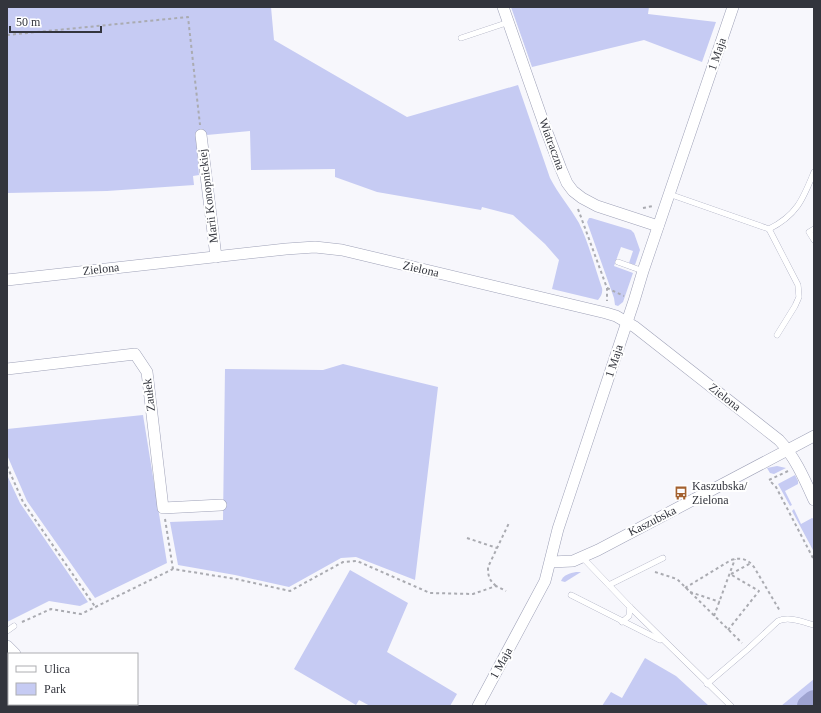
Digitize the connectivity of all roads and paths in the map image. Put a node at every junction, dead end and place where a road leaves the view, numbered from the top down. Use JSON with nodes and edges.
{"nodes":[{"id":1,"x":503,"y":7,"type":"edge"},
{"id":2,"x":733,"y":7,"type":"edge"},
{"id":3,"x":509,"y":22,"type":"junction"},
{"id":4,"x":7,"y":36,"type":"edge"},
{"id":5,"x":461,"y":38,"type":"dead end"},
{"id":6,"x":201,"y":135,"type":"joint"},
{"id":7,"x":814,"y":172,"type":"edge"},
{"id":8,"x":669,"y":194,"type":"junction"},
{"id":9,"x":577,"y":208,"type":"dead end"},
{"id":10,"x":658,"y":226,"type":"junction"},
{"id":11,"x":769,"y":229,"type":"junction"},
{"id":12,"x":814,"y":229,"type":"edge"},
{"id":13,"x":814,"y":240,"type":"edge"},
{"id":14,"x":216,"y":256,"type":"junction"},
{"id":15,"x":618,"y":262,"type":"dead end"},
{"id":16,"x":643,"y":271,"type":"junction"},
{"id":17,"x":7,"y":280,"type":"edge"},
{"id":18,"x":607,"y":288,"type":"junction"},
{"id":19,"x":627,"y":298,"type":"dead end"},
{"id":20,"x":608,"y":306,"type":"dead end"},
{"id":21,"x":627,"y":322,"type":"junction"},
{"id":22,"x":777,"y":335,"type":"dead end"},
{"id":23,"x":7,"y":369,"type":"edge"},
{"id":24,"x":814,"y":436,"type":"edge"},
{"id":25,"x":788,"y":450,"type":"junction"},
{"id":26,"x":7,"y":466,"type":"edge"},
{"id":27,"x":790,"y":470,"type":"dead end"},
{"id":28,"x":814,"y":500,"type":"edge"},
{"id":29,"x":221,"y":505,"type":"dead end"},
{"id":30,"x":163,"y":508,"type":"junction"},
{"id":31,"x":509,"y":523,"type":"dead end"},
{"id":32,"x":467,"y":538,"type":"dead end"},
{"id":33,"x":497,"y":548,"type":"junction"},
{"id":34,"x":582,"y":557,"type":"junction"},
{"id":35,"x":662,"y":558,"type":"dead end"},
{"id":36,"x":735,"y":559,"type":"junction"},
{"id":37,"x":814,"y":560,"type":"edge"},
{"id":38,"x":551,"y":562,"type":"junction"},
{"id":39,"x":751,"y":563,"type":"junction"},
{"id":40,"x":644,"y":567,"type":"junction"},
{"id":41,"x":173,"y":569,"type":"junction"},
{"id":42,"x":730,"y":574,"type":"junction"},
{"id":43,"x":609,"y":585,"type":"junction"},
{"id":44,"x":496,"y":586,"type":"junction"},
{"id":45,"x":685,"y":588,"type":"junction"},
{"id":46,"x":506,"y":591,"type":"dead end"},
{"id":47,"x":689,"y":592,"type":"junction"},
{"id":48,"x":571,"y":595,"type":"dead end"},
{"id":49,"x":720,"y":602,"type":"junction"},
{"id":50,"x":630,"y":607,"type":"junction"},
{"id":51,"x":96,"y":608,"type":"junction"},
{"id":52,"x":714,"y":616,"type":"junction"},
{"id":53,"x":784,"y":619,"type":"junction"},
{"id":54,"x":622,"y":622,"type":"junction"},
{"id":55,"x":814,"y":625,"type":"edge"},
{"id":56,"x":14,"y":626,"type":"joint"},
{"id":57,"x":728,"y":630,"type":"junction"},
{"id":58,"x":7,"y":631,"type":"edge"},
{"id":59,"x":664,"y":642,"type":"junction"},
{"id":60,"x":748,"y":649,"type":"junction"},
{"id":61,"x":707,"y":684,"type":"junction"},
{"id":62,"x":478,"y":706,"type":"edge"},
{"id":63,"x":731,"y":706,"type":"edge"}],
"edges":[{"from":1,"to":3,"type":"street","name":"Wiatraczna"},
{"from":2,"to":8,"type":"street","name":"1 Maja"},
{"from":3,"to":5,"type":"lane"},
{"from":3,"to":10,"type":"street","name":"Wiatraczna"},
{"from":4,"to":6,"type":"path"},
{"from":6,"to":14,"type":"street","name":"Marii Konopnickiej"},
{"from":7,"to":11,"type":"lane"},
{"from":8,"to":10,"type":"street","name":"1 Maja"},
{"from":8,"to":11,"type":"lane"},
{"from":9,"to":18,"type":"path"},
{"from":10,"to":16,"type":"street","name":"1 Maja"},
{"from":11,"to":22,"type":"lane"},
{"from":12,"to":13,"type":"lane"},
{"from":14,"to":17,"type":"street","name":"Zielona"},
{"from":14,"to":21,"type":"street","name":"Zielona"},
{"from":15,"to":16,"type":"lane"},
{"from":16,"to":21,"type":"street","name":"1 Maja"},
{"from":18,"to":19,"type":"path"},
{"from":18,"to":20,"type":"path"},
{"from":21,"to":25,"type":"street","name":"Zielona"},
{"from":21,"to":38,"type":"street","name":"1 Maja"},
{"from":23,"to":30,"type":"street","name":"Zaułek"},
{"from":24,"to":25,"type":"street","name":"Kaszubska"},
{"from":25,"to":28,"type":"street","name":"Zielona"},
{"from":25,"to":34,"type":"street","name":"Kaszubska"},
{"from":26,"to":51,"type":"path"},
{"from":27,"to":37,"type":"path"},
{"from":29,"to":30,"type":"street"},
{"from":30,"to":41,"type":"path"},
{"from":31,"to":33,"type":"path"},
{"from":32,"to":33,"type":"path"},
{"from":33,"to":44,"type":"path"},
{"from":34,"to":38,"type":"street","name":"Kaszubska"},
{"from":34,"to":43,"type":"lane"},
{"from":35,"to":40,"type":"lane"},
{"from":36,"to":39,"type":"path"},
{"from":36,"to":42,"type":"path"},
{"from":36,"to":45,"type":"path"},
{"from":38,"to":62,"type":"street","name":"1 Maja"},
{"from":39,"to":42,"type":"path"},
{"from":39,"to":53,"type":"path"},
{"from":40,"to":43,"type":"lane"},
{"from":40,"to":45,"type":"path"},
{"from":41,"to":44,"type":"path"},
{"from":41,"to":51,"type":"path"},
{"from":42,"to":49,"type":"path"},
{"from":42,"to":57,"type":"path"},
{"from":43,"to":50,"type":"lane"},
{"from":44,"to":46,"type":"path"},
{"from":45,"to":47,"type":"path"},
{"from":47,"to":49,"type":"path"},
{"from":47,"to":52,"type":"path"},
{"from":48,"to":54,"type":"lane"},
{"from":49,"to":52,"type":"path"},
{"from":50,"to":54,"type":"lane"},
{"from":50,"to":59,"type":"lane"},
{"from":51,"to":56,"type":"path"},
{"from":52,"to":57,"type":"path"},
{"from":53,"to":55,"type":"lane"},
{"from":53,"to":60,"type":"lane"},
{"from":54,"to":59,"type":"lane"},
{"from":56,"to":58,"type":"lane"},
{"from":57,"to":60,"type":"path"},
{"from":59,"to":61,"type":"lane"},
{"from":60,"to":61,"type":"lane"},
{"from":61,"to":63,"type":"lane"}]}
